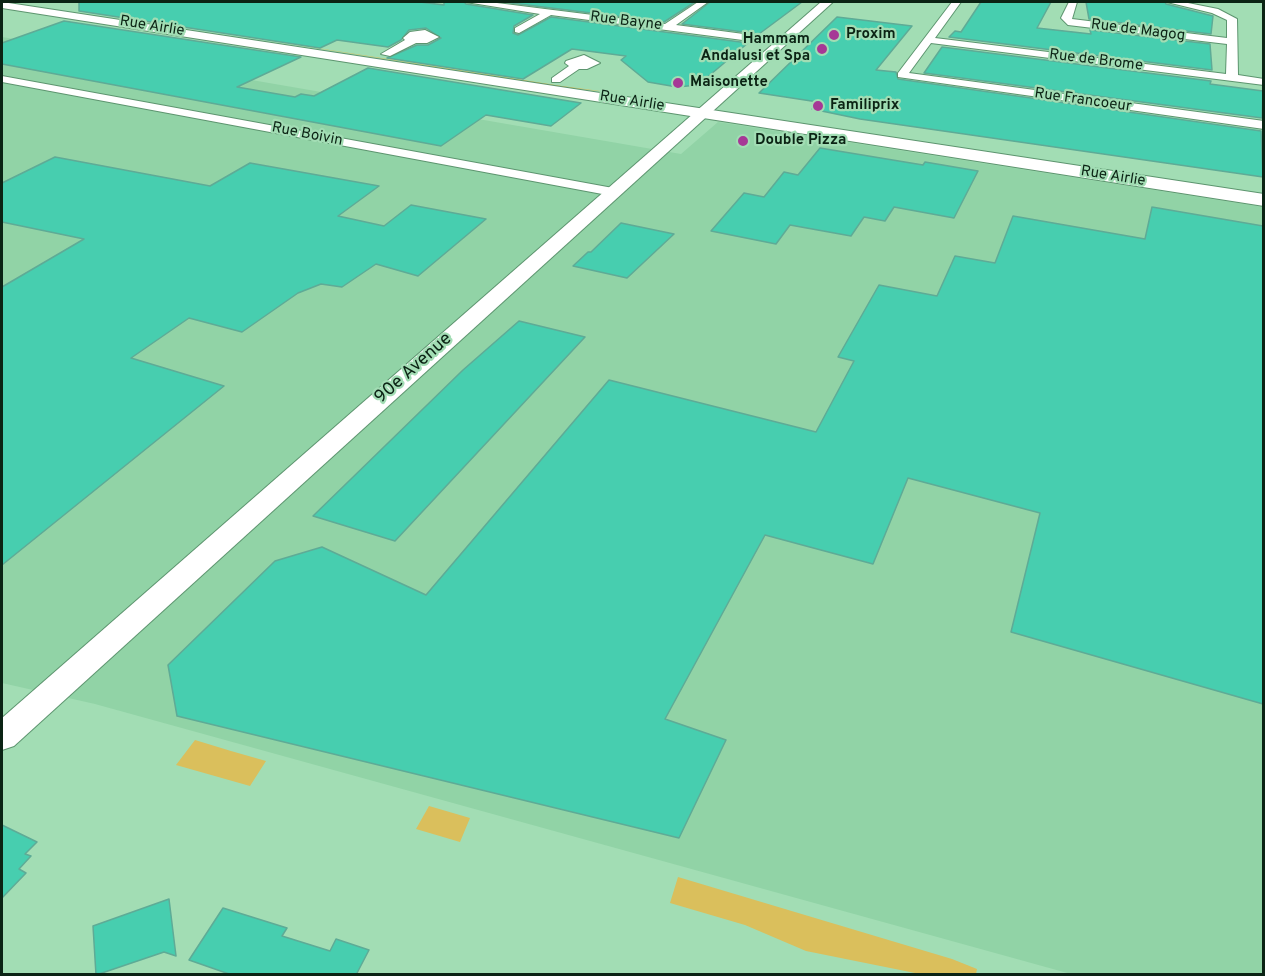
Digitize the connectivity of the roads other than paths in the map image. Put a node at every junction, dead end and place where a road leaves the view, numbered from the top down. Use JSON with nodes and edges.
{"nodes":[{"id":1,"x":40,"y":2,"type":"edge"},
{"id":2,"x":471,"y":2,"type":"edge"},
{"id":3,"x":704,"y":2,"type":"edge"},
{"id":4,"x":827,"y":2,"type":"edge"},
{"id":5,"x":956,"y":2,"type":"edge"},
{"id":6,"x":1073,"y":2,"type":"edge"},
{"id":7,"x":1172,"y":2,"type":"edge"},
{"id":8,"x":2,"y":4,"type":"edge"},
{"id":9,"x":580,"y":6,"type":"dead end"},
{"id":10,"x":550,"y":12,"type":"junction"},
{"id":11,"x":565,"y":14,"type":"junction"},
{"id":12,"x":667,"y":27,"type":"junction"},
{"id":13,"x":519,"y":30,"type":"dead end"},
{"id":14,"x":414,"y":40,"type":"dead end"},
{"id":15,"x":928,"y":40,"type":"junction"},
{"id":16,"x":781,"y":42,"type":"junction"},
{"id":17,"x":1232,"y":42,"type":"junction"},
{"id":18,"x":386,"y":54,"type":"junction"},
{"id":19,"x":577,"y":66,"type":"dead end"},
{"id":20,"x":1232,"y":78,"type":"junction"},
{"id":21,"x":2,"y":79,"type":"edge"},
{"id":22,"x":556,"y":80,"type":"junction"},
{"id":23,"x":1263,"y":82,"type":"edge"},
{"id":24,"x":706,"y":109,"type":"junction"},
{"id":25,"x":1263,"y":125,"type":"edge"},
{"id":26,"x":1263,"y":189,"type":"edge"},
{"id":27,"x":613,"y":192,"type":"junction"},
{"id":28,"x":1263,"y":200,"type":"edge"},
{"id":29,"x":2,"y":736,"type":"edge"}],
"edges":[{"from":1,"to":18,"type":"main road","name":"Rue Airlie"},
{"from":2,"to":10,"type":"street","name":"Rue Bayne"},
{"from":3,"to":12,"type":"street"},
{"from":4,"to":16,"type":"street","name":"90e Avenue"},
{"from":5,"to":15,"type":"street"},
{"from":6,"to":17,"type":"street","name":"Rue de Magog"},
{"from":7,"to":17,"type":"street"},
{"from":8,"to":24,"type":"main road","name":"Rue Airlie"},
{"from":9,"to":11,"type":"street"},
{"from":10,"to":11,"type":"street","name":"Rue Bayne"},
{"from":10,"to":13,"type":"street"},
{"from":11,"to":12,"type":"street","name":"Rue Bayne"},
{"from":12,"to":16,"type":"street","name":"Rue Bayne"},
{"from":14,"to":18,"type":"street"},
{"from":15,"to":20,"type":"street","name":"Rue de Brome"},
{"from":15,"to":25,"type":"street","name":"Rue Francoeur"},
{"from":16,"to":24,"type":"street","name":"90e Avenue"},
{"from":17,"to":20,"type":"street"},
{"from":18,"to":22,"type":"main road","name":"Rue Airlie"},
{"from":19,"to":22,"type":"street"},
{"from":20,"to":23,"type":"street","name":"Rue de Brome"},
{"from":21,"to":27,"type":"street","name":"Rue Boivin"},
{"from":22,"to":24,"type":"main road","name":"Rue Airlie"},
{"from":24,"to":26,"type":"main road","name":"Rue Airlie"},
{"from":24,"to":27,"type":"street","name":"90e Avenue"},
{"from":24,"to":28,"type":"main road","name":"Rue Airlie"},
{"from":27,"to":29,"type":"street","name":"90e Avenue"}]}
